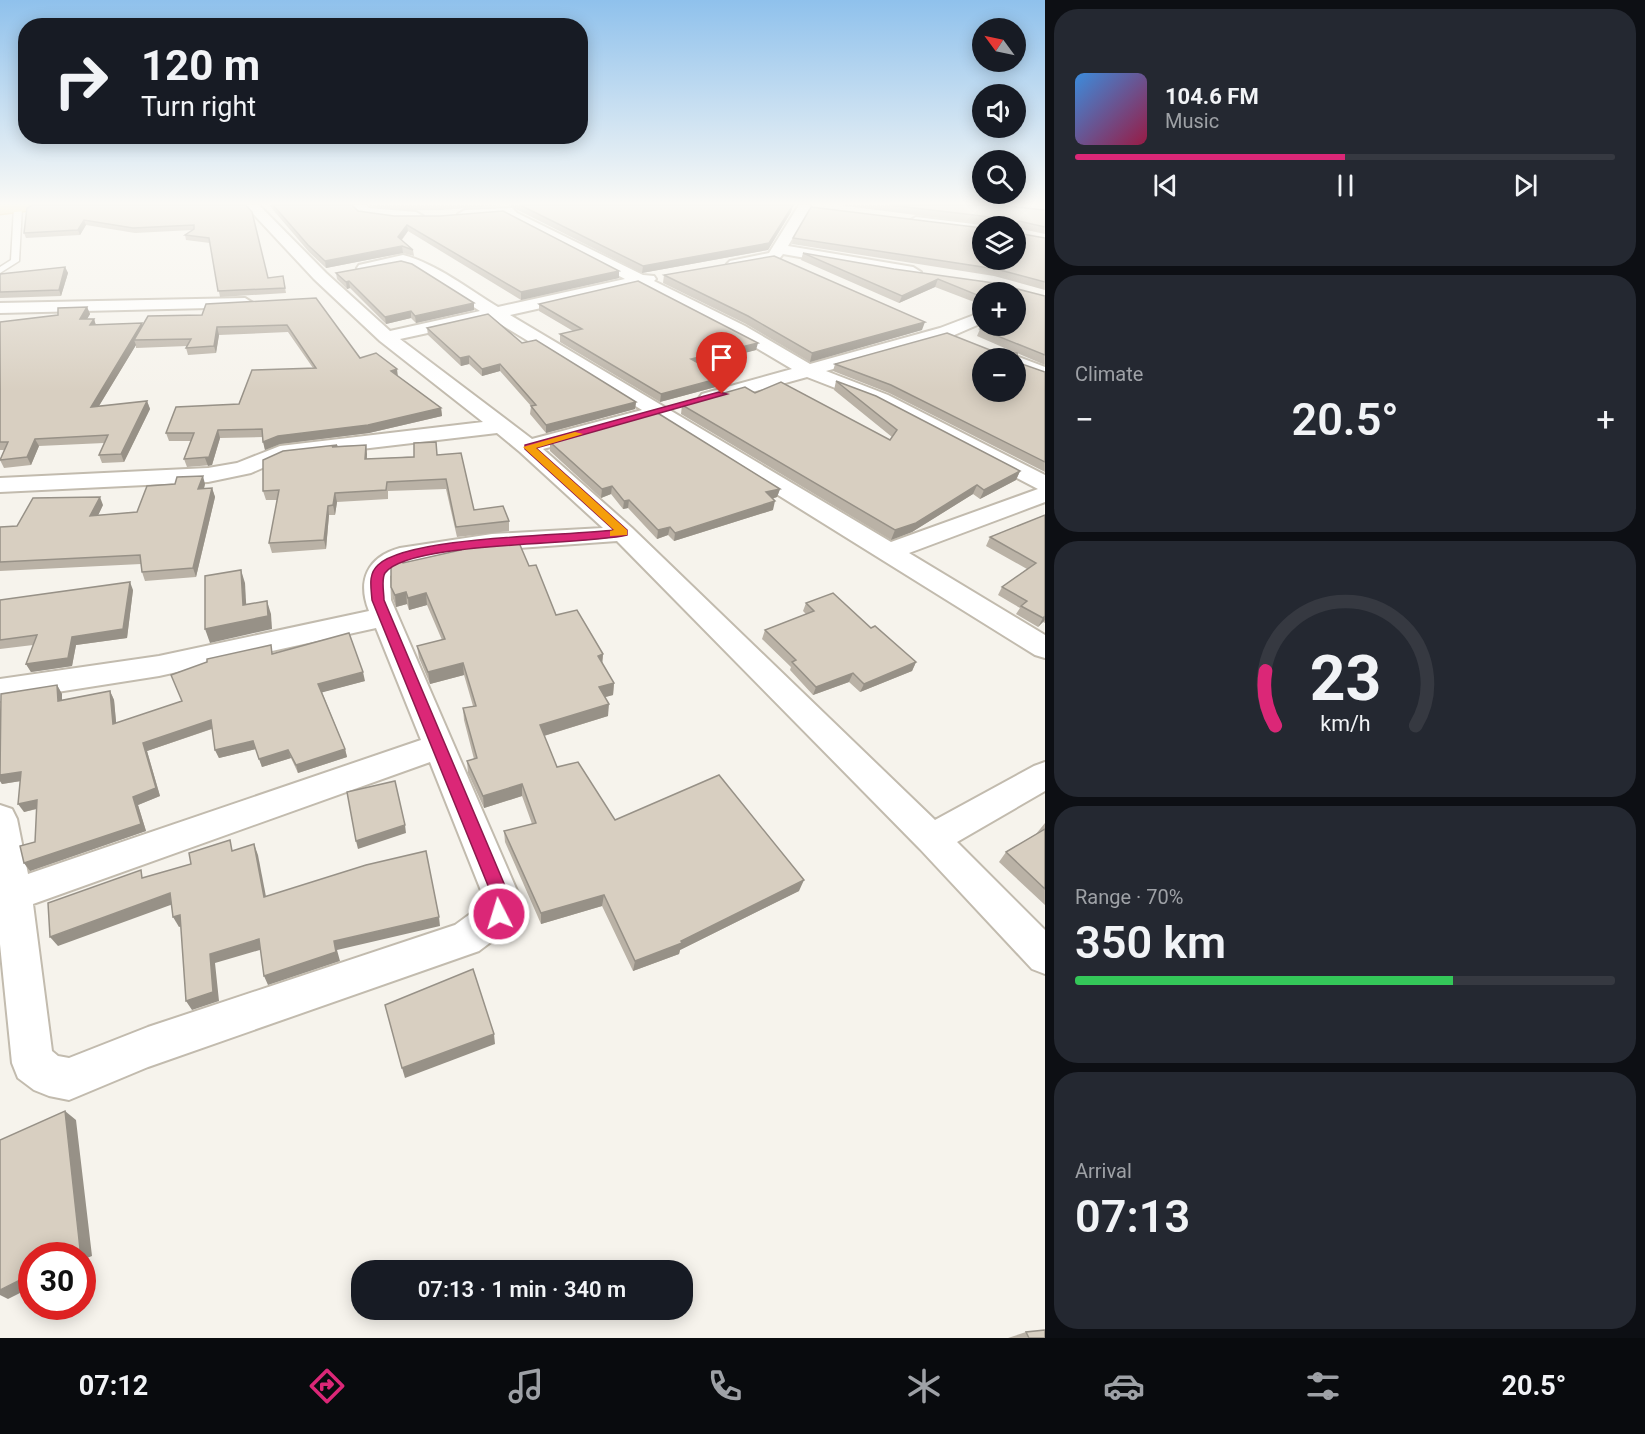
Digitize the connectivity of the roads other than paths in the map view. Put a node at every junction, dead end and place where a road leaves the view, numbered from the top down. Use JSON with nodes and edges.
{"nodes":[{"id":1,"x":318,"y":267,"type":"edge"},
{"id":2,"x":381,"y":267,"type":"edge"},
{"id":3,"x":422,"y":267,"type":"edge"},
{"id":4,"x":616,"y":267,"type":"edge"},
{"id":5,"x":800,"y":267,"type":"edge"},
{"id":6,"x":882,"y":267,"type":"edge"},
{"id":7,"x":804,"y":270,"type":"edge"},
{"id":8,"x":926,"y":274,"type":"edge"},
{"id":9,"x":664,"y":276,"type":"edge"},
{"id":10,"x":642,"y":280,"type":"junction"},
{"id":11,"x":335,"y":283,"type":"junction"},
{"id":12,"x":262,"y":302,"type":"edge"},
{"id":13,"x":0,"y":308,"type":"edge"},
{"id":14,"x":496,"y":312,"type":"junction"},
{"id":15,"x":916,"y":320,"type":"edge"},
{"id":16,"x":972,"y":321,"type":"edge"},
{"id":17,"x":946,"y":332,"type":"junction"},
{"id":18,"x":386,"y":337,"type":"junction"},
{"id":19,"x":967,"y":341,"type":"edge"},
{"id":20,"x":1026,"y":366,"type":"edge"},
{"id":21,"x":809,"y":371,"type":"junction"},
{"id":22,"x":1045,"y":374,"type":"edge"},
{"id":23,"x":675,"y":408,"type":"junction"},
{"id":24,"x":501,"y":426,"type":"junction"},
{"id":25,"x":528,"y":447,"type":"junction"},
{"id":26,"x":1045,"y":484,"type":"edge"},
{"id":27,"x":0,"y":485,"type":"edge"},
{"id":28,"x":1045,"y":494,"type":"edge"},
{"id":29,"x":623,"y":533,"type":"junction"},
{"id":30,"x":889,"y":552,"type":"junction"},
{"id":31,"x":386,"y":617,"type":"junction"},
{"id":32,"x":1045,"y":648,"type":"edge"},
{"id":33,"x":0,"y":690,"type":"edge"},
{"id":34,"x":439,"y":746,"type":"junction"},
{"id":35,"x":1045,"y":776,"type":"edge"},
{"id":36,"x":0,"y":819,"type":"edge"},
{"id":37,"x":932,"y":839,"type":"junction"},
{"id":38,"x":13,"y":895,"type":"junction"},
{"id":39,"x":1045,"y":956,"type":"edge"}],
"edges":[{"from":1,"to":11,"type":"street"},
{"from":2,"to":11,"type":"street"},
{"from":3,"to":14,"type":"street"},
{"from":4,"to":10,"type":"street"},
{"from":5,"to":7,"type":"street"},
{"from":6,"to":8,"type":"street"},
{"from":9,"to":10,"type":"street"},
{"from":10,"to":14,"type":"street"},
{"from":10,"to":21,"type":"street"},
{"from":11,"to":18,"type":"street"},
{"from":12,"to":13,"type":"street"},
{"from":14,"to":18,"type":"street"},
{"from":14,"to":23,"type":"street"},
{"from":15,"to":17,"type":"street"},
{"from":16,"to":17,"type":"street"},
{"from":17,"to":19,"type":"street"},
{"from":17,"to":21,"type":"street"},
{"from":18,"to":24,"type":"street"},
{"from":20,"to":22,"type":"street"},
{"from":21,"to":23,"type":"street"},
{"from":21,"to":26,"type":"street"},
{"from":23,"to":25,"type":"street"},
{"from":23,"to":30,"type":"street"},
{"from":24,"to":25,"type":"street"},
{"from":24,"to":27,"type":"street"},
{"from":25,"to":29,"type":"street"},
{"from":28,"to":30,"type":"street"},
{"from":29,"to":31,"type":"street"},
{"from":29,"to":37,"type":"street"},
{"from":30,"to":32,"type":"street"},
{"from":31,"to":33,"type":"street"},
{"from":31,"to":34,"type":"street"},
{"from":34,"to":38,"type":"street"},
{"from":34,"to":38,"type":"street"},
{"from":35,"to":37,"type":"street"},
{"from":36,"to":38,"type":"street"},
{"from":37,"to":39,"type":"street"}]}
